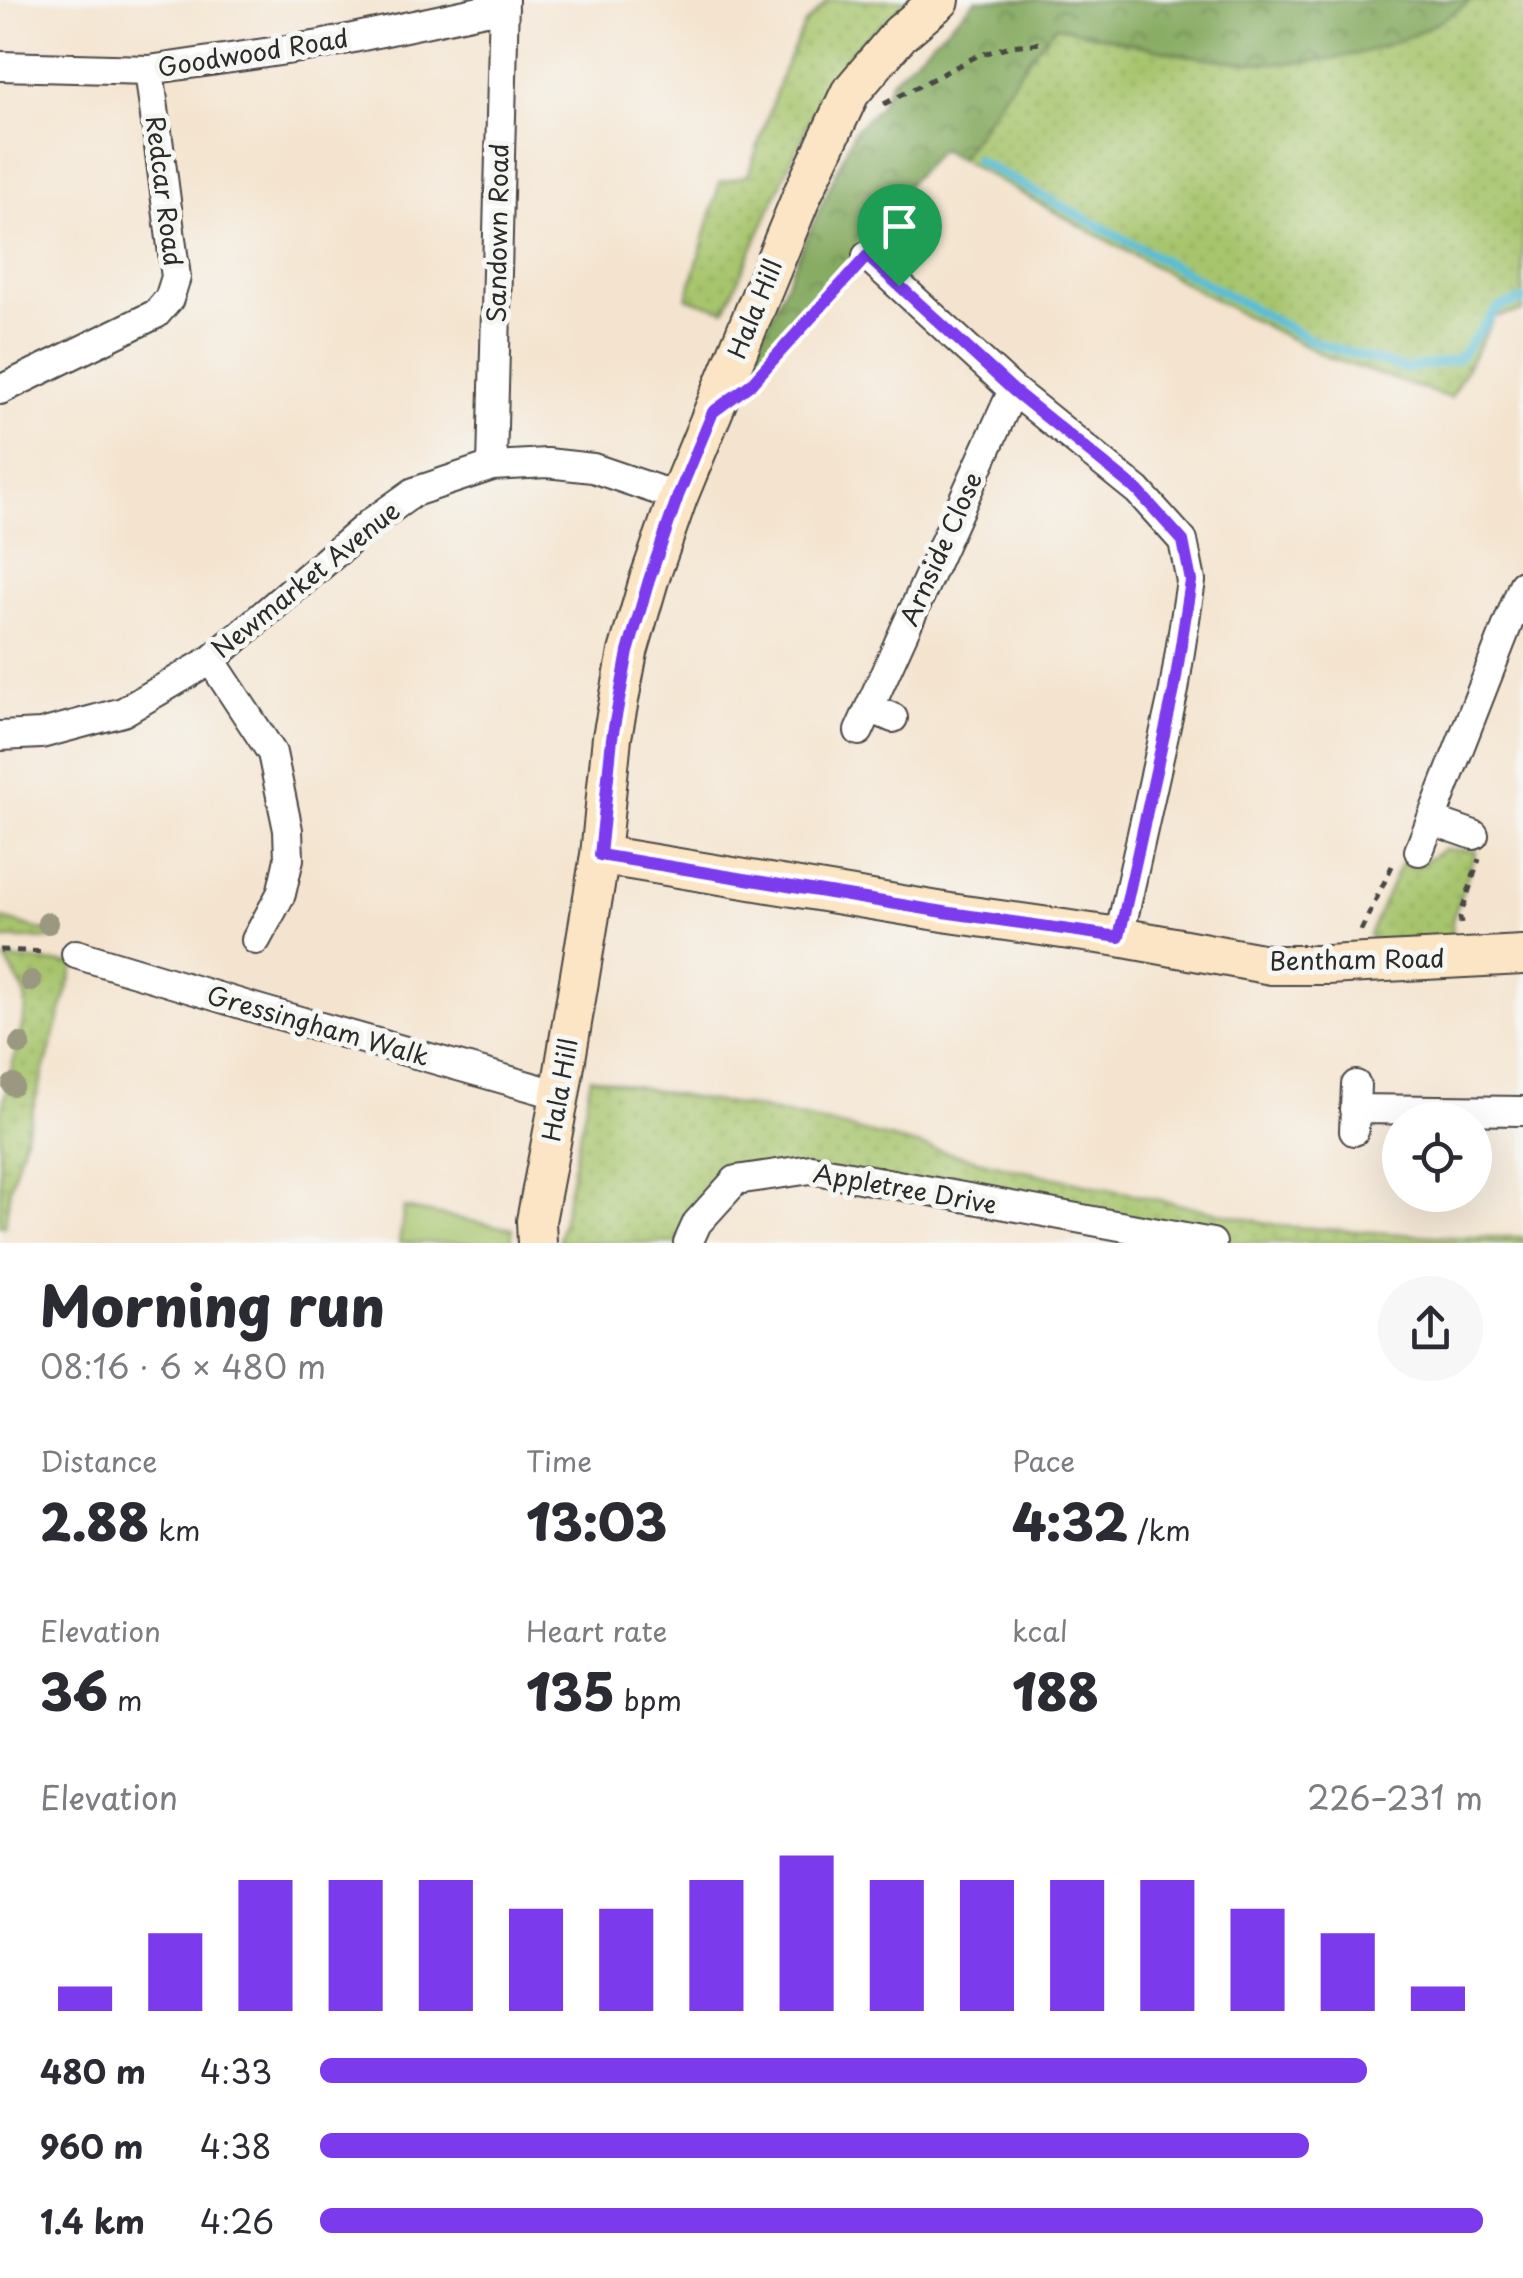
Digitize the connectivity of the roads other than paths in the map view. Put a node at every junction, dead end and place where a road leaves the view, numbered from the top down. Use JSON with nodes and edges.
{"nodes":[{"id":1,"x":940,"y":0,"type":"edge"},
{"id":2,"x":504,"y":5,"type":"edge"},
{"id":3,"x":0,"y":66,"type":"edge"},
{"id":4,"x":149,"y":70,"type":"junction"},
{"id":5,"x":867,"y":256,"type":"road end"},
{"id":6,"x":0,"y":390,"type":"edge"},
{"id":7,"x":1013,"y":390,"type":"junction"},
{"id":8,"x":492,"y":466,"type":"junction"},
{"id":9,"x":678,"y":496,"type":"junction"},
{"id":10,"x":1523,"y":586,"type":"edge"},
{"id":11,"x":211,"y":660,"type":"junction"},
{"id":12,"x":874,"y":719,"type":"dead end"},
{"id":13,"x":0,"y":736,"type":"edge"},
{"id":14,"x":1474,"y":835,"type":"road end"},
{"id":15,"x":600,"y":855,"type":"junction"},
{"id":16,"x":1119,"y":937,"type":"junction"},
{"id":17,"x":256,"y":940,"type":"dead end"},
{"id":18,"x":76,"y":954,"type":"road end"},
{"id":19,"x":1523,"y":955,"type":"edge"},
{"id":20,"x":560,"y":1095,"type":"junction"},
{"id":21,"x":1355,"y":1108,"type":"dead end"},
{"id":22,"x":1523,"y":1111,"type":"edge"},
{"id":23,"x":538,"y":1243,"type":"edge"},
{"id":24,"x":688,"y":1243,"type":"edge"},
{"id":25,"x":1212,"y":1243,"type":"edge"}],
"edges":[{"from":1,"to":9,"type":"street","name":"Hala Hill"},
{"from":2,"to":4,"type":"street","name":"Goodwood Road"},
{"from":2,"to":8,"type":"street","name":"Sandown Road"},
{"from":3,"to":4,"type":"street","name":"Goodwood Road"},
{"from":4,"to":6,"type":"street","name":"Redcar Road"},
{"from":5,"to":7,"type":"street"},
{"from":7,"to":12,"type":"street","name":"Arnside Close"},
{"from":7,"to":16,"type":"street"},
{"from":8,"to":9,"type":"street","name":"Newmarket Avenue"},
{"from":8,"to":11,"type":"street","name":"Newmarket Avenue"},
{"from":9,"to":15,"type":"street","name":"Hala Hill"},
{"from":10,"to":14,"type":"street"},
{"from":11,"to":13,"type":"street","name":"Newmarket Avenue"},
{"from":11,"to":17,"type":"street"},
{"from":15,"to":16,"type":"street","name":"Bentham Road"},
{"from":15,"to":20,"type":"street","name":"Hala Hill"},
{"from":16,"to":19,"type":"street","name":"Bentham Road"},
{"from":18,"to":20,"type":"street","name":"Gressingham Walk"},
{"from":20,"to":23,"type":"street","name":"Hala Hill"},
{"from":21,"to":22,"type":"street"},
{"from":24,"to":25,"type":"street","name":"Appletree Drive"}]}
